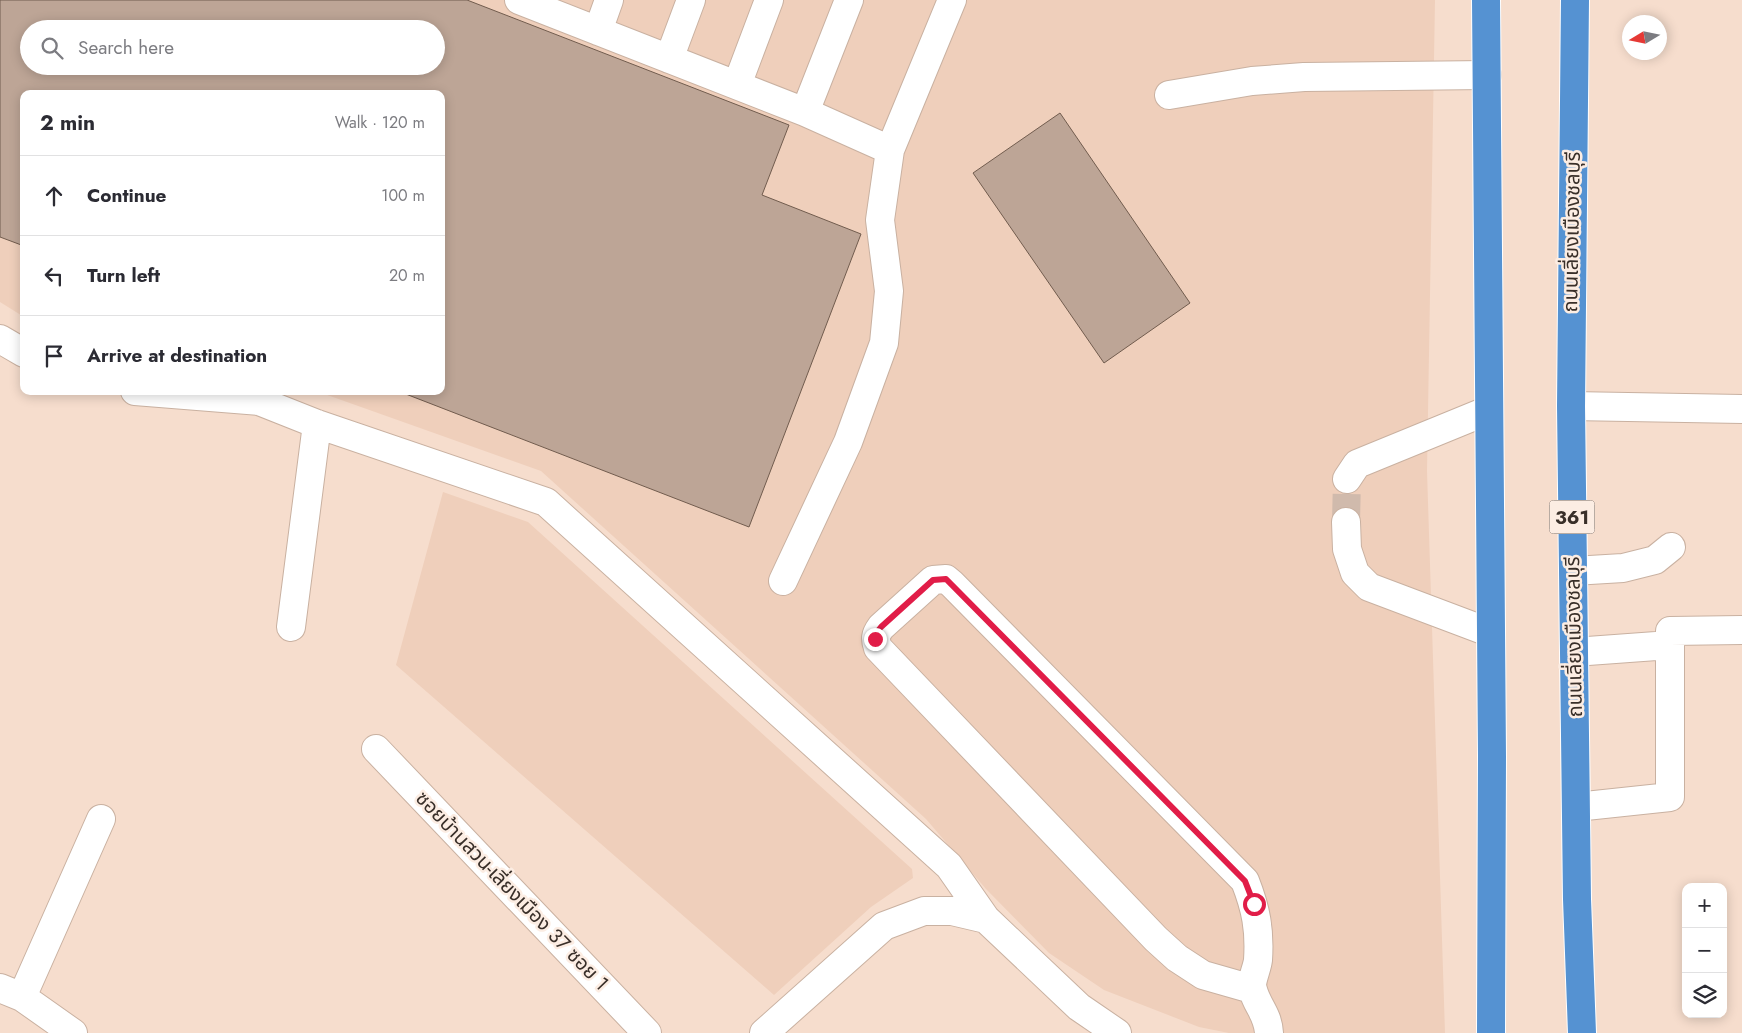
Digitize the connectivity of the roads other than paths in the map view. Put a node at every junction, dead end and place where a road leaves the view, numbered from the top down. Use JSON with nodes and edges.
{"nodes":[{"id":1,"x":610,"y":0,"type":"edge"},
{"id":2,"x":691,"y":0,"type":"edge"},
{"id":3,"x":769,"y":0,"type":"edge"},
{"id":4,"x":849,"y":0,"type":"edge"},
{"id":5,"x":952,"y":0,"type":"edge"},
{"id":6,"x":1486,"y":0,"type":"edge"},
{"id":7,"x":1575,"y":0,"type":"edge"},
{"id":8,"x":527,"y":1,"type":"edge"},
{"id":9,"x":598,"y":31,"type":"junction"},
{"id":10,"x":669,"y":58,"type":"junction"},
{"id":11,"x":1487,"y":75,"type":"junction"},
{"id":12,"x":736,"y":85,"type":"junction"},
{"id":13,"x":1169,"y":95,"type":"dead end"},
{"id":14,"x":805,"y":112,"type":"junction"},
{"id":15,"x":890,"y":150,"type":"junction"},
{"id":16,"x":0,"y":338,"type":"edge"},
{"id":17,"x":20,"y":350,"type":"edge"},
{"id":18,"x":190,"y":395,"type":"edge"},
{"id":19,"x":1570,"y":406,"type":"junction"},
{"id":20,"x":1742,"y":409,"type":"edge"},
{"id":21,"x":1489,"y":410,"type":"junction"},
{"id":22,"x":318,"y":424,"type":"junction"},
{"id":23,"x":1347,"y":479,"type":"tunnel mouth"},
{"id":24,"x":1346,"y":522,"type":"tunnel mouth"},
{"id":25,"x":1671,"y":547,"type":"dead end"},
{"id":26,"x":1573,"y":570,"type":"junction"},
{"id":27,"x":783,"y":581,"type":"dead end"},
{"id":28,"x":291,"y":627,"type":"dead end"},
{"id":29,"x":1742,"y":630,"type":"edge"},
{"id":30,"x":1490,"y":633,"type":"junction"},
{"id":31,"x":1670,"y":645,"type":"junction"},
{"id":32,"x":1574,"y":652,"type":"junction"},
{"id":33,"x":376,"y":749,"type":"dead end"},
{"id":34,"x":1576,"y":807,"type":"junction"},
{"id":35,"x":101,"y":819,"type":"dead end"},
{"id":36,"x":986,"y":919,"type":"junction"},
{"id":37,"x":1252,"y":989,"type":"junction"},
{"id":38,"x":11,"y":992,"type":"edge"},
{"id":39,"x":73,"y":1033,"type":"edge"},
{"id":40,"x":647,"y":1033,"type":"edge"},
{"id":41,"x":764,"y":1033,"type":"edge"},
{"id":42,"x":1117,"y":1033,"type":"edge"},
{"id":43,"x":1269,"y":1033,"type":"edge"},
{"id":44,"x":1491,"y":1033,"type":"edge"},
{"id":45,"x":1582,"y":1033,"type":"edge"}],
"edges":[{"from":1,"to":9,"type":"street"},
{"from":2,"to":10,"type":"street"},
{"from":3,"to":12,"type":"street"},
{"from":4,"to":14,"type":"street"},
{"from":5,"to":15,"type":"street"},
{"from":6,"to":11,"type":"highway"},
{"from":7,"to":19,"type":"highway","name":"ถนนเลี่ยงเมืองชลบุรี","number":"361"},
{"from":8,"to":9,"type":"street"},
{"from":9,"to":10,"type":"street"},
{"from":10,"to":12,"type":"street"},
{"from":11,"to":13,"type":"street"},
{"from":11,"to":21,"type":"highway"},
{"from":12,"to":14,"type":"street"},
{"from":14,"to":15,"type":"street"},
{"from":15,"to":27,"type":"street"},
{"from":16,"to":17,"type":"street"},
{"from":18,"to":22,"type":"street"},
{"from":19,"to":20,"type":"street"},
{"from":19,"to":26,"type":"highway","name":"ถนนเลี่ยงเมืองชลบุรี","number":"361"},
{"from":21,"to":23,"type":"street"},
{"from":21,"to":30,"type":"highway"},
{"from":22,"to":28,"type":"street"},
{"from":22,"to":36,"type":"street"},
{"from":24,"to":30,"type":"street"},
{"from":25,"to":26,"type":"street"},
{"from":26,"to":32,"type":"highway","name":"ถนนเลี่ยงเมืองชลบุรี","number":"361"},
{"from":29,"to":31,"type":"street"},
{"from":30,"to":44,"type":"highway"},
{"from":31,"to":32,"type":"street"},
{"from":31,"to":34,"type":"street"},
{"from":32,"to":34,"type":"highway","name":"ถนนเลี่ยงเมืองชลบุรี","number":"361"},
{"from":33,"to":40,"type":"street","name":"ซอยบ้านสวน-เลี่ยงเมือง 37 ซอย 1"},
{"from":34,"to":45,"type":"highway","name":"ถนนเลี่ยงเมืองชลบุรี","number":"361"},
{"from":35,"to":38,"type":"street"},
{"from":36,"to":41,"type":"street"},
{"from":36,"to":42,"type":"street"},
{"from":37,"to":37,"type":"street"},
{"from":37,"to":43,"type":"street"},
{"from":38,"to":39,"type":"street"}]}
